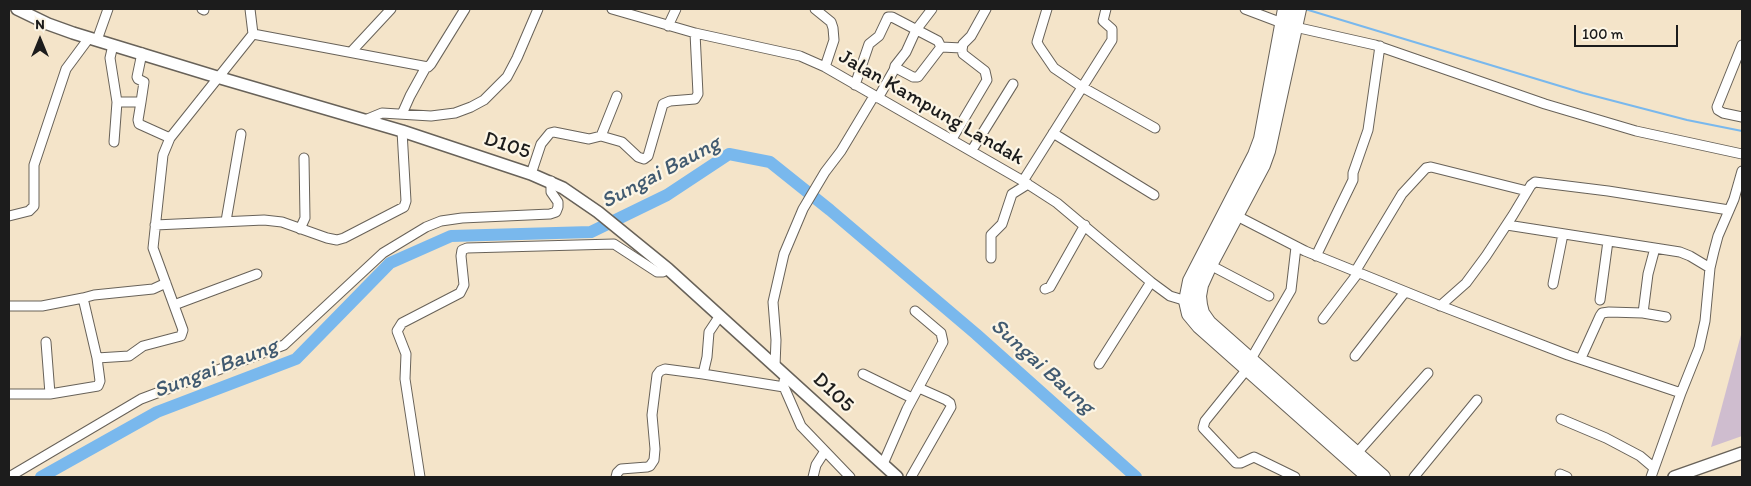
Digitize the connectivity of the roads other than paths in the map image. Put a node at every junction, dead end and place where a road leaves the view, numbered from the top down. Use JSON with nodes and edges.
{"nodes":[{"id":1,"x":17,"y":9,"type":"edge"},
{"id":2,"x":108,"y":9,"type":"edge"},
{"id":3,"x":250,"y":9,"type":"edge"},
{"id":4,"x":391,"y":9,"type":"edge"},
{"id":5,"x":465,"y":9,"type":"edge"},
{"id":6,"x":538,"y":9,"type":"edge"},
{"id":7,"x":612,"y":9,"type":"edge"},
{"id":8,"x":676,"y":9,"type":"edge"},
{"id":9,"x":815,"y":9,"type":"edge"},
{"id":10,"x":932,"y":9,"type":"edge"},
{"id":11,"x":986,"y":9,"type":"edge"},
{"id":12,"x":1047,"y":9,"type":"edge"},
{"id":13,"x":1106,"y":9,"type":"edge"},
{"id":14,"x":1245,"y":9,"type":"edge"},
{"id":15,"x":1285,"y":9,"type":"edge"},
{"id":16,"x":1299,"y":9,"type":"edge"},
{"id":17,"x":1288,"y":25,"type":"junction"},
{"id":18,"x":668,"y":26,"type":"junction"},
{"id":19,"x":916,"y":30,"type":"junction"},
{"id":20,"x":253,"y":34,"type":"junction"},
{"id":21,"x":695,"y":34,"type":"junction"},
{"id":22,"x":93,"y":39,"type":"junction"},
{"id":23,"x":113,"y":45,"type":"junction"},
{"id":24,"x":1742,"y":45,"type":"edge"},
{"id":25,"x":1380,"y":46,"type":"junction"},
{"id":26,"x":941,"y":47,"type":"junction"},
{"id":27,"x":962,"y":48,"type":"junction"},
{"id":28,"x":350,"y":52,"type":"junction"},
{"id":29,"x":142,"y":53,"type":"junction"},
{"id":30,"x":426,"y":66,"type":"junction"},
{"id":31,"x":825,"y":68,"type":"junction"},
{"id":32,"x":894,"y":70,"type":"junction"},
{"id":33,"x":217,"y":77,"type":"junction"},
{"id":34,"x":1013,"y":84,"type":"dead end"},
{"id":35,"x":855,"y":85,"type":"junction"},
{"id":36,"x":1082,"y":87,"type":"junction"},
{"id":37,"x":617,"y":96,"type":"dead end"},
{"id":38,"x":876,"y":97,"type":"junction"},
{"id":39,"x":117,"y":102,"type":"junction"},
{"id":40,"x":141,"y":102,"type":"junction"},
{"id":41,"x":402,"y":114,"type":"junction"},
{"id":42,"x":1742,"y":117,"type":"edge"},
{"id":43,"x":365,"y":120,"type":"junction"},
{"id":44,"x":1155,"y":128,"type":"dead end"},
{"id":45,"x":402,"y":131,"type":"junction"},
{"id":46,"x":1053,"y":133,"type":"junction"},
{"id":47,"x":241,"y":134,"type":"dead end"},
{"id":48,"x":601,"y":136,"type":"junction"},
{"id":49,"x":170,"y":138,"type":"junction"},
{"id":50,"x":952,"y":138,"type":"junction"},
{"id":51,"x":114,"y":142,"type":"dead end"},
{"id":52,"x":972,"y":150,"type":"junction"},
{"id":53,"x":1742,"y":154,"type":"edge"},
{"id":54,"x":304,"y":158,"type":"dead end"},
{"id":55,"x":1742,"y":171,"type":"edge"},
{"id":56,"x":531,"y":174,"type":"junction"},
{"id":57,"x":551,"y":181,"type":"junction"},
{"id":58,"x":1026,"y":182,"type":"junction"},
{"id":59,"x":1527,"y":191,"type":"junction"},
{"id":60,"x":1154,"y":195,"type":"dead end"},
{"id":61,"x":1729,"y":210,"type":"junction"},
{"id":62,"x":9,"y":216,"type":"edge"},
{"id":63,"x":1236,"y":216,"type":"junction"},
{"id":64,"x":226,"y":222,"type":"junction"},
{"id":65,"x":155,"y":225,"type":"junction"},
{"id":66,"x":1085,"y":225,"type":"junction"},
{"id":67,"x":1507,"y":225,"type":"junction"},
{"id":68,"x":300,"y":229,"type":"junction"},
{"id":69,"x":1563,"y":234,"type":"junction"},
{"id":70,"x":1608,"y":241,"type":"junction"},
{"id":71,"x":1296,"y":247,"type":"junction"},
{"id":72,"x":1655,"y":248,"type":"junction"},
{"id":73,"x":1316,"y":256,"type":"junction"},
{"id":74,"x":991,"y":258,"type":"dead end"},
{"id":75,"x":1210,"y":265,"type":"junction"},
{"id":76,"x":1710,"y":268,"type":"junction"},
{"id":77,"x":668,"y":269,"type":"junction"},
{"id":78,"x":1356,"y":272,"type":"junction"},
{"id":79,"x":257,"y":274,"type":"dead end"},
{"id":80,"x":1152,"y":282,"type":"junction"},
{"id":81,"x":166,"y":283,"type":"junction"},
{"id":82,"x":1553,"y":284,"type":"dead end"},
{"id":83,"x":1045,"y":289,"type":"dead end"},
{"id":84,"x":1405,"y":292,"type":"junction"},
{"id":85,"x":1269,"y":296,"type":"dead end"},
{"id":86,"x":83,"y":298,"type":"junction"},
{"id":87,"x":1600,"y":300,"type":"dead end"},
{"id":88,"x":1186,"y":301,"type":"junction"},
{"id":89,"x":1200,"y":304,"type":"junction"},
{"id":90,"x":174,"y":305,"type":"junction"},
{"id":91,"x":9,"y":306,"type":"edge"},
{"id":92,"x":1440,"y":306,"type":"junction"},
{"id":93,"x":915,"y":311,"type":"dead end"},
{"id":94,"x":1643,"y":313,"type":"junction"},
{"id":95,"x":719,"y":317,"type":"junction"},
{"id":96,"x":1666,"y":317,"type":"dead end"},
{"id":97,"x":1322,"y":319,"type":"dead end"},
{"id":98,"x":46,"y":342,"type":"dead end"},
{"id":99,"x":1355,"y":356,"type":"dead end"},
{"id":100,"x":97,"y":358,"type":"junction"},
{"id":101,"x":1581,"y":358,"type":"junction"},
{"id":102,"x":1099,"y":364,"type":"dead end"},
{"id":103,"x":1249,"y":364,"type":"junction"},
{"id":104,"x":775,"y":366,"type":"junction"},
{"id":105,"x":1428,"y":373,"type":"dead end"},
{"id":106,"x":703,"y":374,"type":"junction"},
{"id":107,"x":784,"y":374,"type":"junction"},
{"id":108,"x":863,"y":374,"type":"dead end"},
{"id":109,"x":784,"y":387,"type":"junction"},
{"id":110,"x":919,"y":388,"type":"junction"},
{"id":111,"x":1681,"y":392,"type":"junction"},
{"id":112,"x":9,"y":394,"type":"edge"},
{"id":113,"x":50,"y":394,"type":"junction"},
{"id":114,"x":912,"y":398,"type":"junction"},
{"id":115,"x":1477,"y":400,"type":"dead end"},
{"id":116,"x":1561,"y":419,"type":"dead end"},
{"id":117,"x":824,"y":452,"type":"junction"},
{"id":118,"x":1357,"y":453,"type":"junction"},
{"id":119,"x":1742,"y":453,"type":"edge"},
{"id":120,"x":883,"y":464,"type":"junction"},
{"id":121,"x":1654,"y":467,"type":"junction"},
{"id":122,"x":9,"y":477,"type":"edge"},
{"id":123,"x":420,"y":477,"type":"edge"},
{"id":124,"x":616,"y":477,"type":"edge"},
{"id":125,"x":813,"y":477,"type":"edge"},
{"id":126,"x":850,"y":477,"type":"edge"},
{"id":127,"x":897,"y":477,"type":"edge"},
{"id":128,"x":912,"y":477,"type":"edge"},
{"id":129,"x":1295,"y":477,"type":"edge"},
{"id":130,"x":1369,"y":477,"type":"edge"},
{"id":131,"x":1383,"y":477,"type":"edge"},
{"id":132,"x":1414,"y":477,"type":"edge"},
{"id":133,"x":1651,"y":477,"type":"edge"},
{"id":134,"x":1674,"y":477,"type":"edge"}],
"edges":[{"from":1,"to":22,"type":"street","name":"D105"},
{"from":2,"to":22,"type":"street"},
{"from":3,"to":20,"type":"street"},
{"from":4,"to":28,"type":"street"},
{"from":5,"to":30,"type":"street"},
{"from":6,"to":41,"type":"street"},
{"from":7,"to":18,"type":"street","name":"Jalan Kampung Landak"},
{"from":8,"to":18,"type":"street"},
{"from":9,"to":31,"type":"street"},
{"from":10,"to":19,"type":"street"},
{"from":11,"to":27,"type":"street"},
{"from":12,"to":36,"type":"street"},
{"from":13,"to":36,"type":"street"},
{"from":14,"to":17,"type":"street"},
{"from":15,"to":17,"type":"main road"},
{"from":16,"to":17,"type":"main road"},
{"from":17,"to":25,"type":"street"},
{"from":17,"to":63,"type":"main road"},
{"from":17,"to":88,"type":"main road"},
{"from":18,"to":21,"type":"street","name":"Jalan Kampung Landak"},
{"from":19,"to":26,"type":"street"},
{"from":19,"to":32,"type":"street"},
{"from":19,"to":35,"type":"street"},
{"from":20,"to":28,"type":"street"},
{"from":20,"to":33,"type":"street"},
{"from":21,"to":31,"type":"street","name":"Jalan Kampung Landak"},
{"from":21,"to":48,"type":"street"},
{"from":22,"to":23,"type":"street","name":"D105"},
{"from":22,"to":62,"type":"street"},
{"from":23,"to":29,"type":"street","name":"D105"},
{"from":23,"to":39,"type":"street"},
{"from":24,"to":42,"type":"street"},
{"from":25,"to":53,"type":"street"},
{"from":25,"to":73,"type":"street"},
{"from":26,"to":27,"type":"street"},
{"from":26,"to":32,"type":"street"},
{"from":27,"to":50,"type":"street"},
{"from":28,"to":30,"type":"street"},
{"from":29,"to":33,"type":"street","name":"D105"},
{"from":29,"to":40,"type":"street"},
{"from":30,"to":41,"type":"street"},
{"from":31,"to":35,"type":"street","name":"Jalan Kampung Landak"},
{"from":32,"to":38,"type":"street"},
{"from":33,"to":43,"type":"street","name":"D105"},
{"from":33,"to":49,"type":"street"},
{"from":34,"to":52,"type":"street"},
{"from":35,"to":38,"type":"street","name":"Jalan Kampung Landak"},
{"from":36,"to":44,"type":"street"},
{"from":36,"to":46,"type":"street"},
{"from":37,"to":48,"type":"street"},
{"from":38,"to":50,"type":"street","name":"Jalan Kampung Landak"},
{"from":38,"to":104,"type":"street"},
{"from":39,"to":40,"type":"street"},
{"from":39,"to":51,"type":"street"},
{"from":40,"to":49,"type":"street"},
{"from":41,"to":43,"type":"street"},
{"from":43,"to":45,"type":"street","name":"D105"},
{"from":45,"to":56,"type":"street","name":"D105"},
{"from":45,"to":68,"type":"street"},
{"from":46,"to":58,"type":"street"},
{"from":46,"to":60,"type":"street"},
{"from":47,"to":64,"type":"street"},
{"from":48,"to":56,"type":"street"},
{"from":49,"to":65,"type":"street"},
{"from":50,"to":52,"type":"street","name":"Jalan Kampung Landak"},
{"from":52,"to":58,"type":"street","name":"Jalan Kampung Landak"},
{"from":54,"to":68,"type":"street"},
{"from":55,"to":61,"type":"street"},
{"from":56,"to":57,"type":"street","name":"D105"},
{"from":57,"to":77,"type":"street","name":"D105"},
{"from":57,"to":122,"type":"street"},
{"from":58,"to":66,"type":"street","name":"Jalan Kampung Landak"},
{"from":58,"to":74,"type":"street"},
{"from":59,"to":61,"type":"street"},
{"from":59,"to":67,"type":"street"},
{"from":59,"to":78,"type":"street"},
{"from":61,"to":76,"type":"street"},
{"from":63,"to":71,"type":"street"},
{"from":63,"to":75,"type":"main road"},
{"from":64,"to":65,"type":"street"},
{"from":64,"to":68,"type":"street"},
{"from":65,"to":81,"type":"street"},
{"from":66,"to":80,"type":"street","name":"Jalan Kampung Landak"},
{"from":66,"to":83,"type":"street"},
{"from":67,"to":69,"type":"street"},
{"from":67,"to":92,"type":"street"},
{"from":69,"to":70,"type":"street"},
{"from":69,"to":82,"type":"street"},
{"from":70,"to":72,"type":"street"},
{"from":70,"to":87,"type":"street"},
{"from":71,"to":73,"type":"street"},
{"from":71,"to":103,"type":"street"},
{"from":72,"to":76,"type":"street"},
{"from":72,"to":94,"type":"street"},
{"from":73,"to":78,"type":"street"},
{"from":75,"to":85,"type":"street"},
{"from":75,"to":89,"type":"main road"},
{"from":76,"to":111,"type":"street"},
{"from":77,"to":95,"type":"street","name":"D105"},
{"from":77,"to":123,"type":"street"},
{"from":78,"to":84,"type":"street"},
{"from":78,"to":97,"type":"street"},
{"from":79,"to":90,"type":"street"},
{"from":80,"to":88,"type":"street","name":"Jalan Kampung Landak"},
{"from":80,"to":102,"type":"street"},
{"from":81,"to":86,"type":"street"},
{"from":81,"to":90,"type":"street"},
{"from":84,"to":92,"type":"street"},
{"from":84,"to":99,"type":"street"},
{"from":86,"to":91,"type":"street"},
{"from":86,"to":100,"type":"street"},
{"from":88,"to":89,"type":"street","name":"Jalan Kampung Landak"},
{"from":88,"to":103,"type":"main road"},
{"from":89,"to":103,"type":"main road"},
{"from":90,"to":100,"type":"street"},
{"from":92,"to":101,"type":"street"},
{"from":93,"to":110,"type":"street"},
{"from":94,"to":96,"type":"street"},
{"from":94,"to":101,"type":"street"},
{"from":95,"to":104,"type":"street","name":"D105"},
{"from":95,"to":106,"type":"street"},
{"from":98,"to":113,"type":"street"},
{"from":100,"to":113,"type":"street"},
{"from":101,"to":111,"type":"street"},
{"from":103,"to":118,"type":"main road"},
{"from":103,"to":129,"type":"street"},
{"from":103,"to":130,"type":"main road"},
{"from":104,"to":107,"type":"street","name":"D105"},
{"from":105,"to":118,"type":"street"},
{"from":106,"to":109,"type":"street"},
{"from":106,"to":124,"type":"street"},
{"from":107,"to":109,"type":"street"},
{"from":107,"to":120,"type":"street","name":"D105"},
{"from":108,"to":114,"type":"street"},
{"from":109,"to":117,"type":"street"},
{"from":110,"to":114,"type":"street"},
{"from":110,"to":128,"type":"street"},
{"from":111,"to":121,"type":"street"},
{"from":112,"to":113,"type":"street"},
{"from":114,"to":120,"type":"street"},
{"from":115,"to":132,"type":"street"},
{"from":116,"to":121,"type":"street"},
{"from":117,"to":125,"type":"street"},
{"from":117,"to":126,"type":"street"},
{"from":118,"to":131,"type":"main road"},
{"from":119,"to":134,"type":"street"},
{"from":120,"to":127,"type":"street","name":"D105"},
{"from":121,"to":133,"type":"street"}]}
